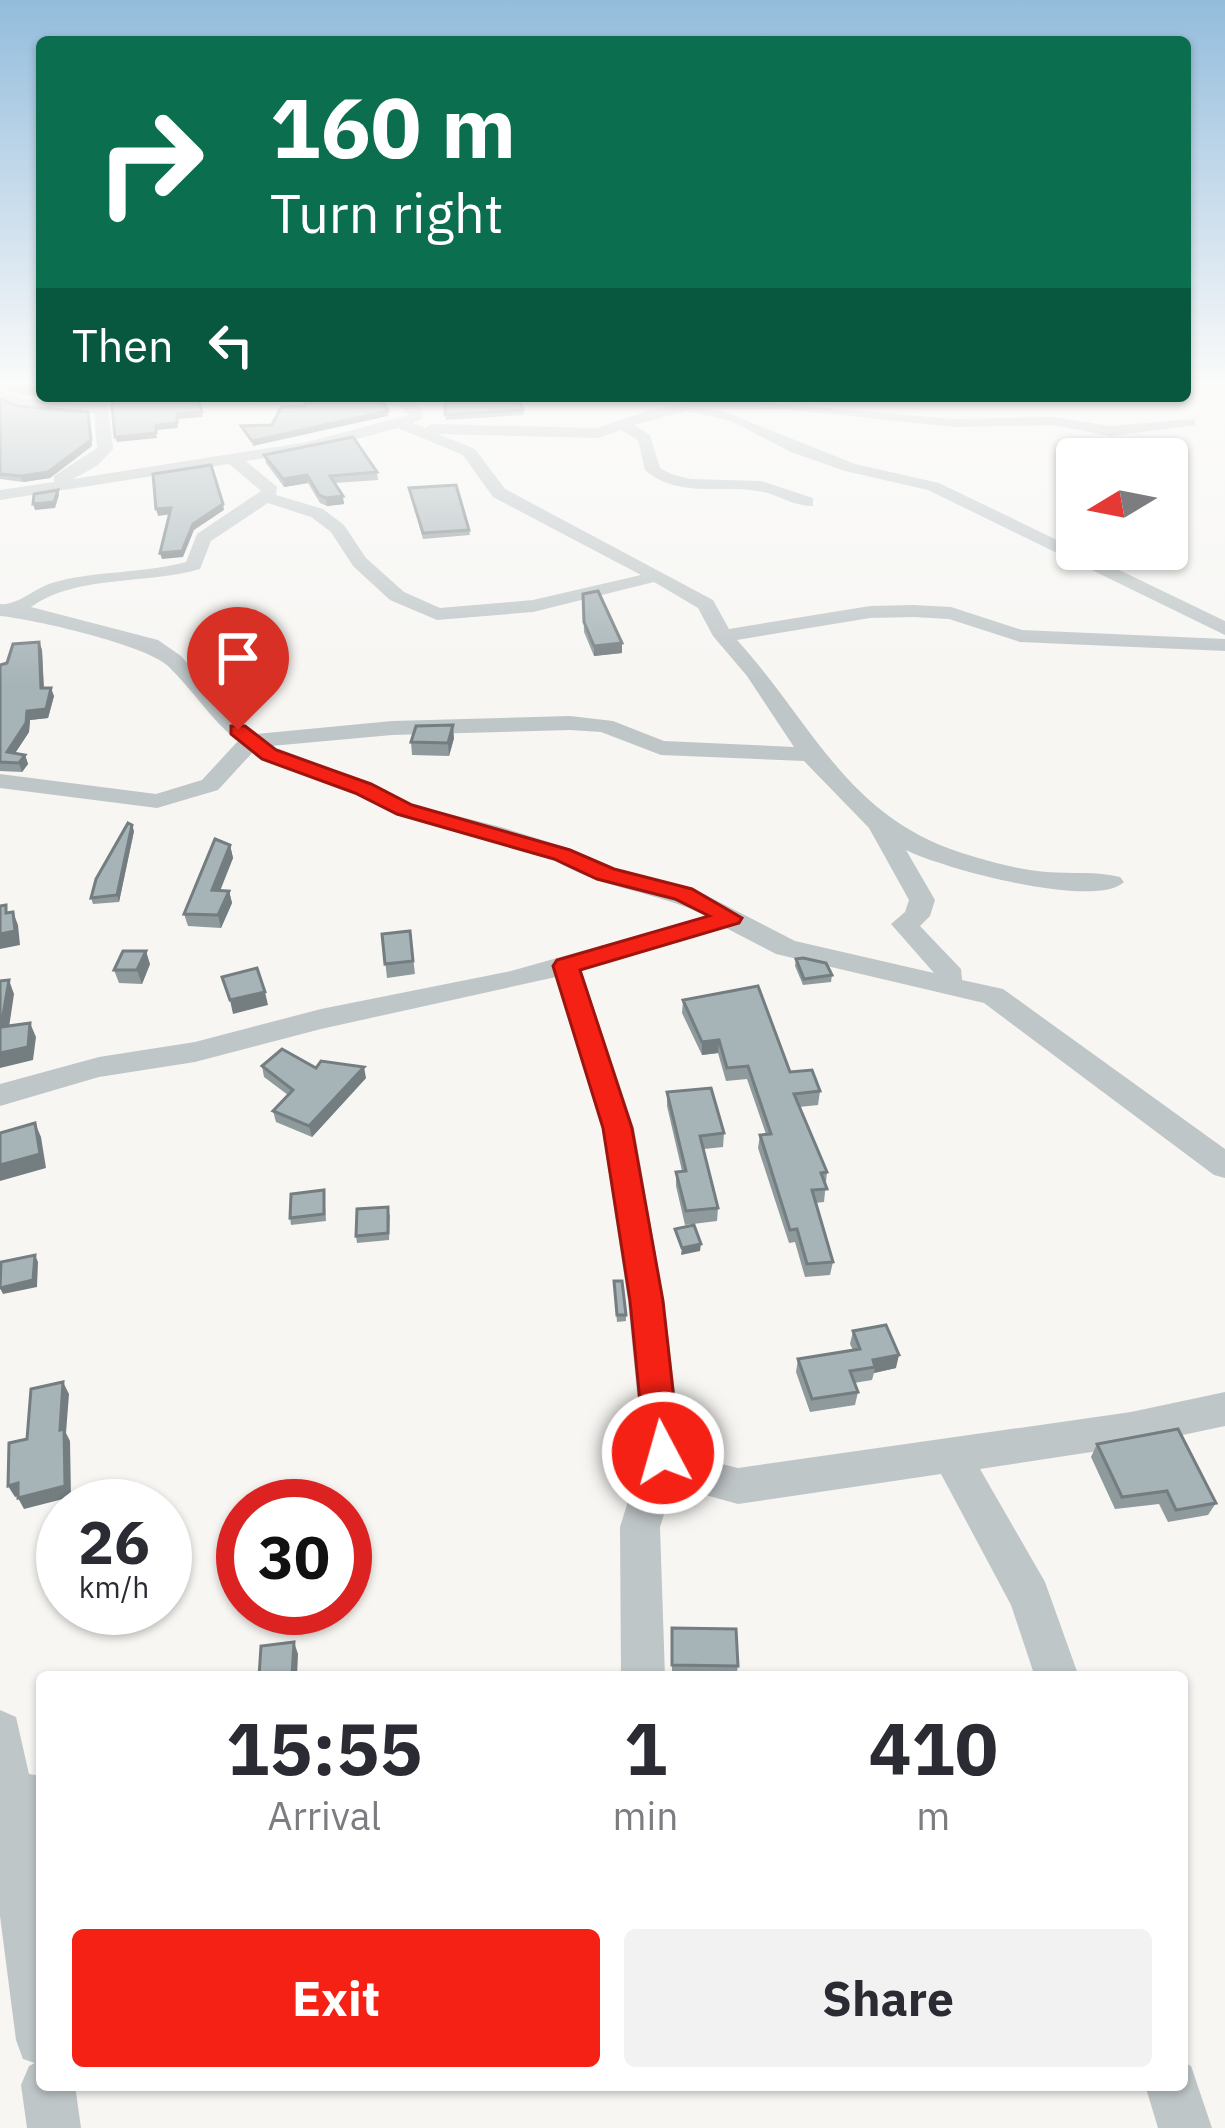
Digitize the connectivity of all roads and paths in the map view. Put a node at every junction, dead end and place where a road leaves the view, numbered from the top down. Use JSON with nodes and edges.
{"nodes":[{"id":1,"x":44,"y":486,"type":"edge"},
{"id":2,"x":56,"y":486,"type":"edge"},
{"id":3,"x":266,"y":486,"type":"edge"},
{"id":4,"x":495,"y":486,"type":"edge"},
{"id":5,"x":761,"y":486,"type":"edge"},
{"id":6,"x":934,"y":486,"type":"edge"},
{"id":7,"x":39,"y":489,"type":"junction"},
{"id":8,"x":0,"y":495,"type":"edge"},
{"id":9,"x":269,"y":498,"type":"junction"},
{"id":10,"x":807,"y":502,"type":"dead end"},
{"id":11,"x":654,"y":577,"type":"junction"},
{"id":12,"x":7,"y":610,"type":"edge"},
{"id":13,"x":1225,"y":629,"type":"edge"},
{"id":14,"x":723,"y":636,"type":"junction"},
{"id":15,"x":1225,"y":644,"type":"edge"},
{"id":16,"x":250,"y":741,"type":"junction"},
{"id":17,"x":810,"y":754,"type":"junction"},
{"id":18,"x":0,"y":781,"type":"edge"},
{"id":19,"x":879,"y":824,"type":"junction"},
{"id":20,"x":1111,"y":882,"type":"dead end"},
{"id":21,"x":730,"y":918,"type":"junction"},
{"id":22,"x":566,"y":966,"type":"junction"},
{"id":23,"x":936,"y":986,"type":"junction"},
{"id":24,"x":0,"y":1095,"type":"edge"},
{"id":25,"x":1225,"y":1166,"type":"edge"},
{"id":26,"x":1225,"y":1409,"type":"edge"},
{"id":27,"x":663,"y":1453,"type":"junction"},
{"id":28,"x":950,"y":1454,"type":"junction"},
{"id":29,"x":643,"y":1671,"type":"edge"},
{"id":30,"x":1056,"y":1671,"type":"edge"},
{"id":31,"x":0,"y":1733,"type":"edge"},
{"id":32,"x":25,"y":1797,"type":"edge"},
{"id":33,"x":36,"y":1955,"type":"edge"},
{"id":34,"x":49,"y":2091,"type":"edge"},
{"id":35,"x":1174,"y":2091,"type":"edge"},
{"id":36,"x":54,"y":2128,"type":"edge"},
{"id":37,"x":1185,"y":2128,"type":"edge"}],
"edges":[{"from":1,"to":7,"type":"street"},
{"from":2,"to":7,"type":"street"},
{"from":3,"to":9,"type":"street"},
{"from":4,"to":11,"type":"street"},
{"from":5,"to":10,"type":"street"},
{"from":6,"to":13,"type":"street"},
{"from":7,"to":8,"type":"street"},
{"from":9,"to":11,"type":"street"},
{"from":9,"to":12,"type":"street"},
{"from":11,"to":14,"type":"street"},
{"from":12,"to":16,"type":"street"},
{"from":14,"to":15,"type":"street"},
{"from":14,"to":17,"type":"street"},
{"from":16,"to":17,"type":"street"},
{"from":16,"to":18,"type":"street"},
{"from":16,"to":21,"type":"street"},
{"from":17,"to":19,"type":"street"},
{"from":19,"to":20,"type":"street"},
{"from":19,"to":23,"type":"street"},
{"from":21,"to":22,"type":"street"},
{"from":21,"to":23,"type":"street"},
{"from":22,"to":24,"type":"street"},
{"from":22,"to":27,"type":"street"},
{"from":23,"to":25,"type":"street"},
{"from":26,"to":28,"type":"street"},
{"from":27,"to":28,"type":"street"},
{"from":27,"to":29,"type":"street"},
{"from":28,"to":30,"type":"street"},
{"from":31,"to":32,"type":"street"},
{"from":32,"to":33,"type":"street"},
{"from":34,"to":36,"type":"street"},
{"from":35,"to":37,"type":"street"}]}
